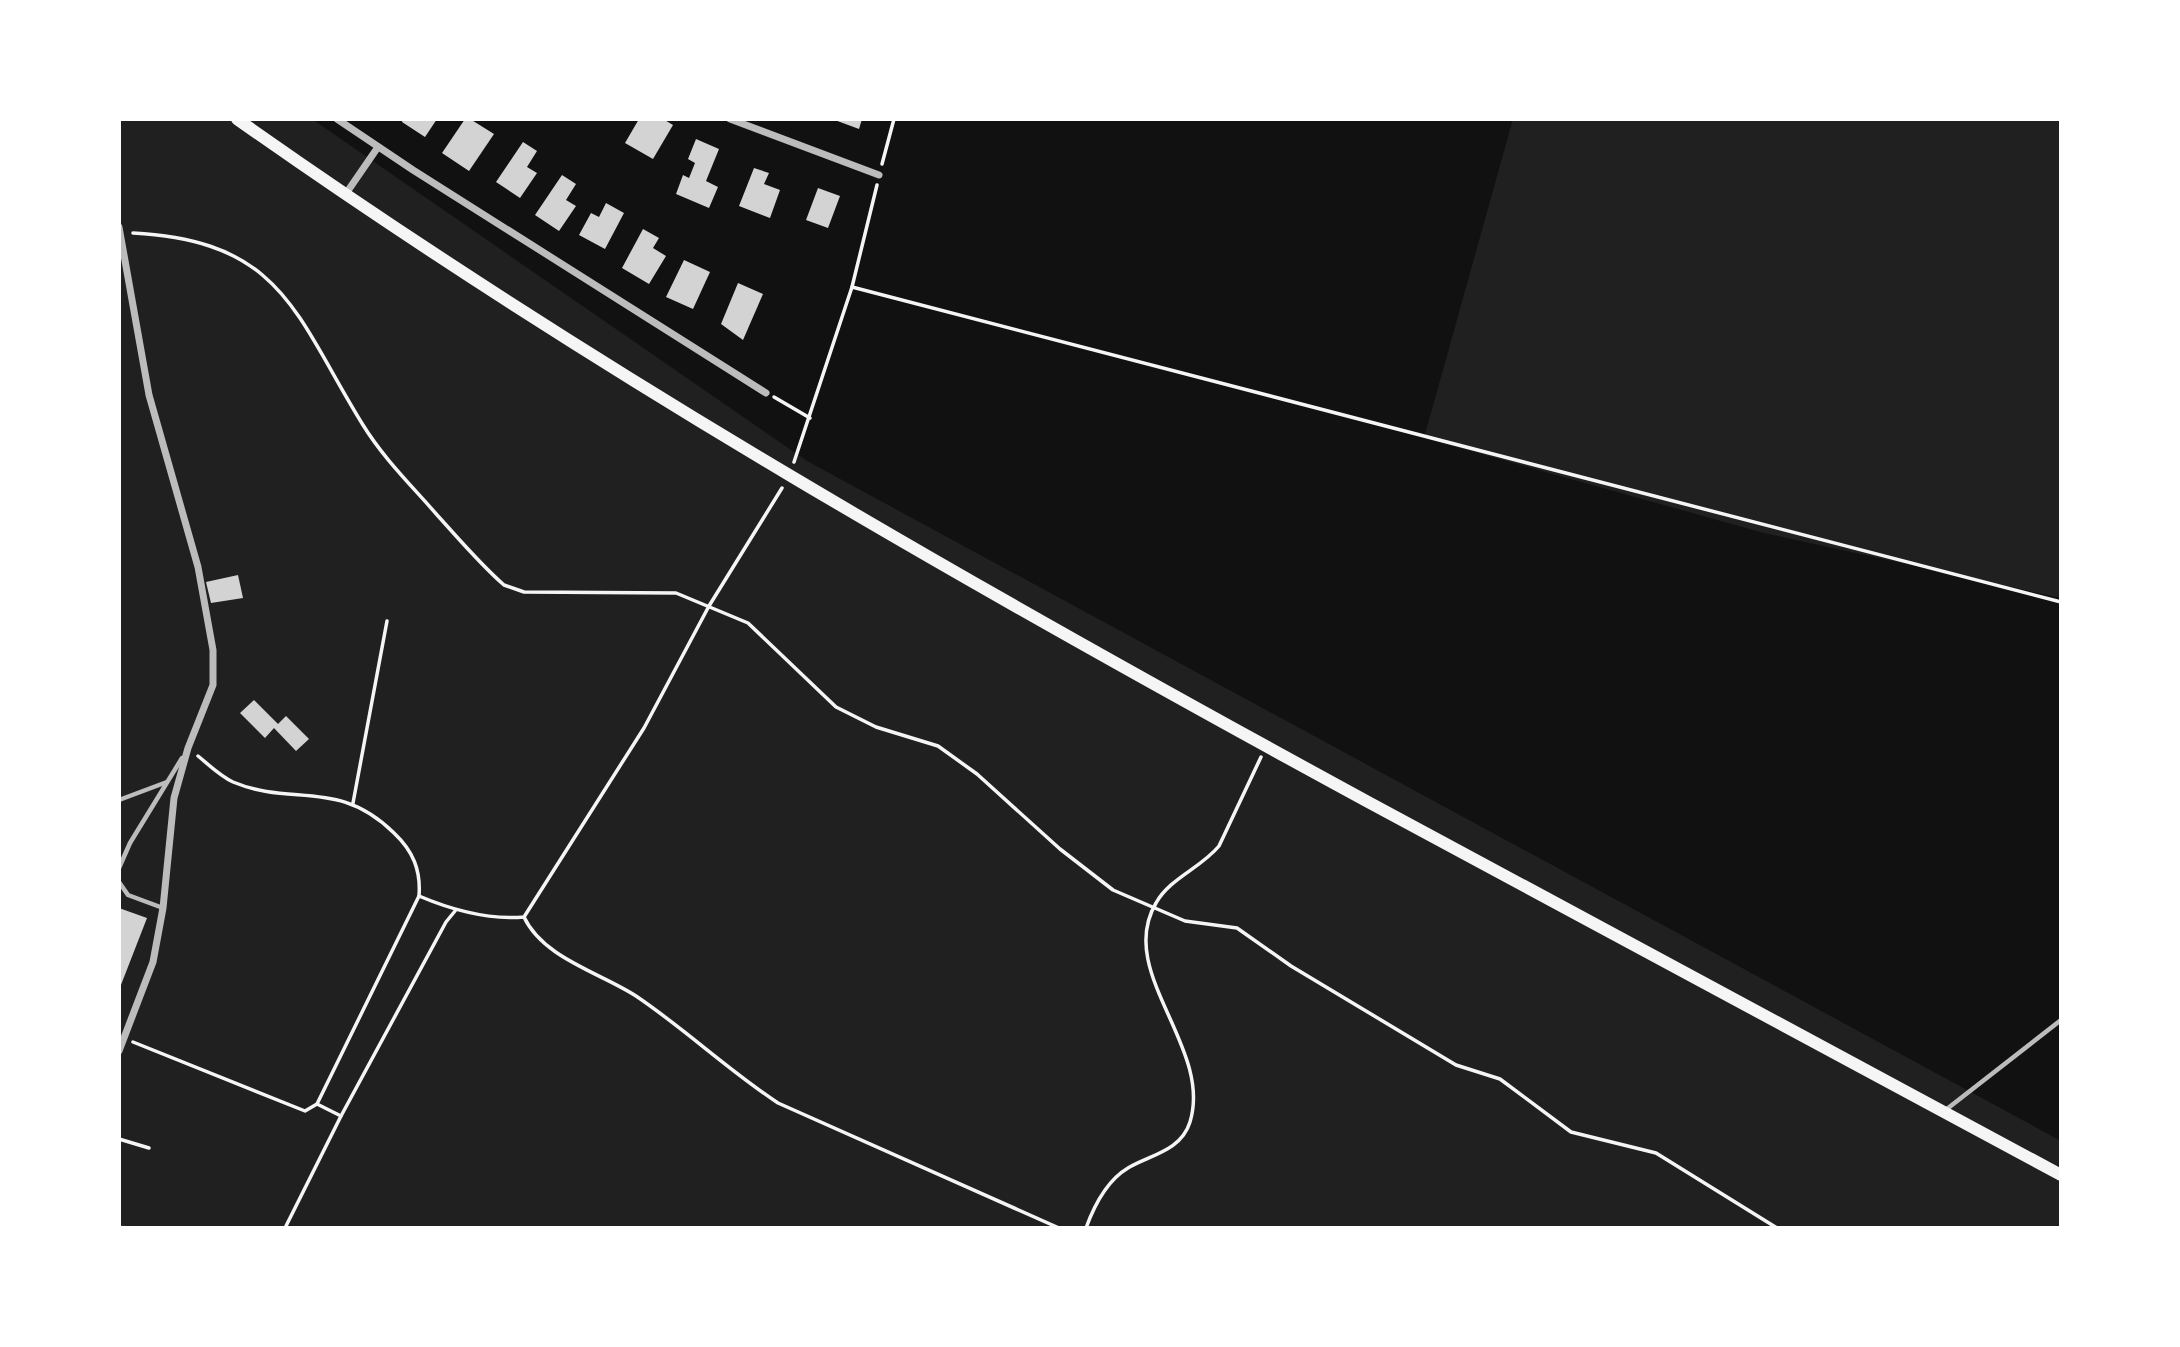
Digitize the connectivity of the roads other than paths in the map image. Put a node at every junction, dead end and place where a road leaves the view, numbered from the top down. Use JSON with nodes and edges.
{"nodes":[{"id":1,"x":237,"y":119,"type":"edge"},
{"id":2,"x":338,"y":119,"type":"edge"},
{"id":3,"x":730,"y":119,"type":"edge"},
{"id":4,"x":378,"y":147,"type":"junction"},
{"id":5,"x":879,"y":175,"type":"dead end"},
{"id":6,"x":345,"y":195,"type":"junction"},
{"id":7,"x":120,"y":230,"type":"edge"},
{"id":8,"x":766,"y":393,"type":"road end"},
{"id":9,"x":188,"y":748,"type":"junction"},
{"id":10,"x":168,"y":782,"type":"junction"},
{"id":11,"x":119,"y":800,"type":"edge"},
{"id":12,"x":119,"y":868,"type":"edge"},
{"id":13,"x":119,"y":884,"type":"edge"},
{"id":14,"x":163,"y":908,"type":"junction"},
{"id":15,"x":2061,"y":1020,"type":"edge"},
{"id":16,"x":122,"y":1038,"type":"edge"},
{"id":17,"x":119,"y":1051,"type":"edge"},
{"id":18,"x":1943,"y":1112,"type":"junction"},
{"id":19,"x":2061,"y":1174,"type":"edge"}],
"edges":[{"from":1,"to":6,"type":"main road"},
{"from":2,"to":4,"type":"street"},
{"from":3,"to":5,"type":"street"},
{"from":4,"to":6,"type":"street"},
{"from":4,"to":8,"type":"street"},
{"from":6,"to":18,"type":"main road"},
{"from":7,"to":9,"type":"street"},
{"from":9,"to":10,"type":"lane"},
{"from":9,"to":14,"type":"street"},
{"from":10,"to":11,"type":"lane"},
{"from":10,"to":12,"type":"lane"},
{"from":13,"to":14,"type":"lane"},
{"from":14,"to":16,"type":"street"},
{"from":15,"to":18,"type":"lane"},
{"from":16,"to":17,"type":"street"},
{"from":18,"to":19,"type":"main road"}]}
